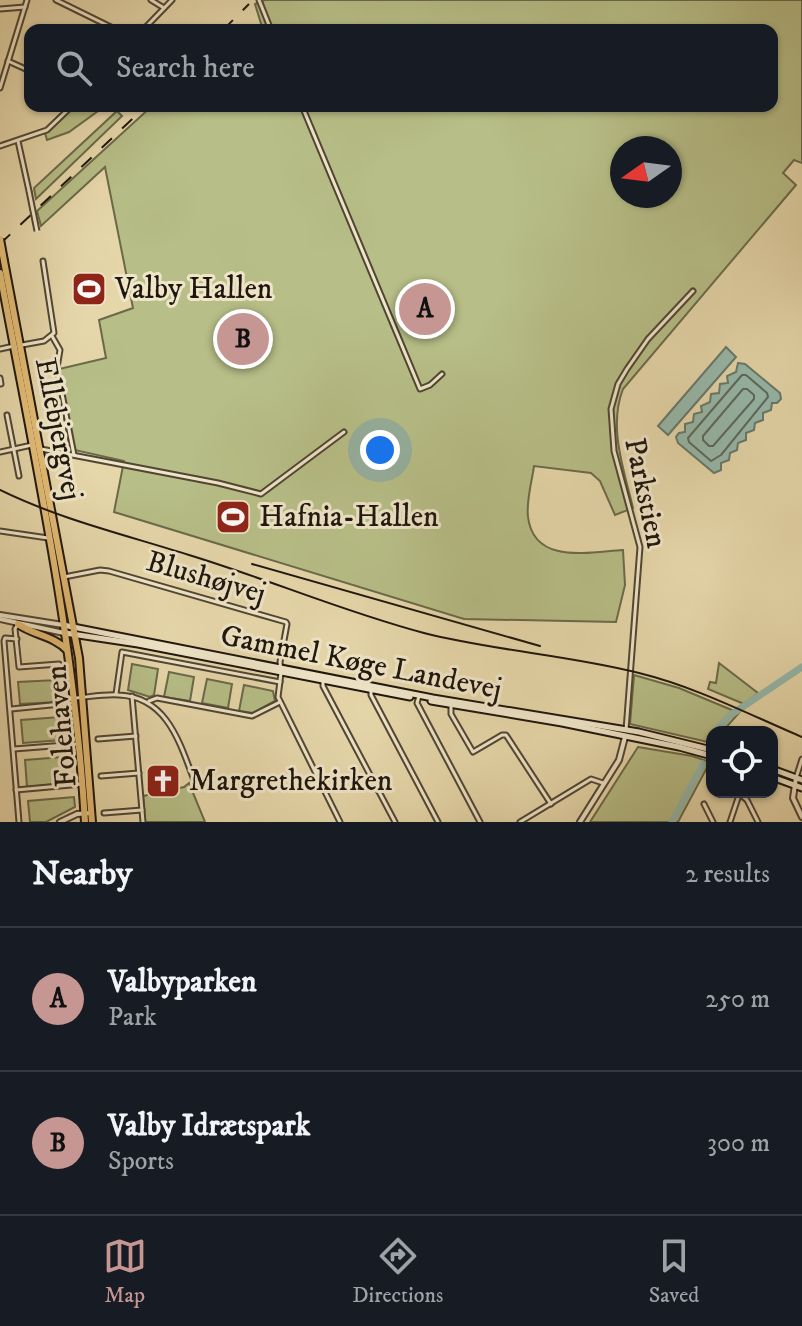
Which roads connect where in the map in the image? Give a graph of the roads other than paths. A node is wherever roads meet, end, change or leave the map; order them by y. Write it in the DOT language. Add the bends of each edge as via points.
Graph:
graph roads {
  1 [pos="27,0"];
  2 [pos="56,0"];
  3 [pos="151,0"];
  4 [pos="172,0"];
  5 [pos="259,0"];
  6 [pos="25,7"];
  7 [pos="164,8"];
  8 [pos="0,9"];
  9 [pos="105,24"];
  10 [pos="149,24"];
  11 [pos="269,24"];
  12 [pos="8,61"];
  13 [pos="24,68"];
  14 [pos="0,88"];
  15 [pos="66,112"];
  16 [pos="305,112"];
  17 [pos="18,141"];
  18 [pos="0,146"];
  19 [pos="37,231"];
  20 [pos="0,239"];
  21 [pos="43,261"];
  22 [pos="0,273"];
  23 [pos="693,291"];
  24 [pos="52,336"];
  25 [pos="17,346"];
  26 [pos="0,349"];
  27 [pos="442,374"];
  28 [pos="0,378"];
  29 [pos="1,384"];
  30 [pos="7,415"];
  31 [pos="344,432"];
  32 [pos="37,447"];
  33 [pos="14,449"];
  34 [pos="0,452"];
  35 [pos="74,455"];
  36 [pos="19,476"];
  37 [pos="0,531"];
  38 [pos="51,539"];
  39 [pos="64,577"];
  40 [pos="0,617"];
  41 [pos="18,624"];
  42 [pos="69,630"];
  43 [pos="17,639"];
  44 [pos="68,651"];
  45 [pos="71,669"];
  46 [pos="281,670"];
  47 [pos="323,680"];
  48 [pos="280,682"];
  49 [pos="372,689"];
  50 [pos="116,694"];
  51 [pos="132,696"];
  52 [pos="418,697"];
  53 [pos="77,700"];
  54 [pos="148,702"];
  55 [pos="280,702"];
  56 [pos="451,704"];
  57 [pos="9,709"];
  58 [pos="625,733"];
  59 [pos="136,736"];
  60 [pos="98,739"];
  61 [pos="78,744"];
  62 [pos="13,749"];
  63 [pos="706,751"];
  64 [pos="802,759"];
  65 [pos="778,771"];
  66 [pos="139,773"];
  67 [pos="101,776"];
  68 [pos="778,779"];
  69 [pos="799,779"];
  70 [pos="82,784"];
  71 [pos="604,784"];
  72 [pos="794,786"];
  73 [pos="197,788"];
  74 [pos="802,788"];
  75 [pos="16,790"];
  76 [pos="738,798"];
  77 [pos="745,798"];
  78 [pos="551,804"];
  79 [pos="704,804"];
  80 [pos="142,810"];
  81 [pos="88,813"];
  82 [pos="104,813"];
  83 [pos="802,817"];
  84 [pos="528,820"];
  85 [pos="19,822"];
  86 [pos="60,822"];
  87 [pos="85,822"];
  88 [pos="92,822"];
  89 [pos="143,822"];
  90 [pos="340,822"];
  91 [pos="395,822"];
  92 [pos="438,822"];
  93 [pos="480,822"];
  94 [pos="520,822"];
  95 [pos="580,822"];
  96 [pos="713,822"];
  97 [pos="730,822"];
  98 [pos="758,822"];
  1 -- 6 [label="street"];
  2 -- 9 [label="street"];
  3 -- 7 [label="street"];
  4 -- 7 [label="street"];
  5 -- 11 [label="street"];
  6 -- 8 [label="street"];
  6 -- 12 [label="street"];
  7 -- 10 [label="street"];
  12 -- 13 [label="street"];
  12 -- 14 [label="street"];
  15 -- 17 [label="street" via="47,130"];
  16 -- 27 [label="street" via="420,389"];
  17 -- 18 [label="street"];
  17 -- 19 [label="street, bridge"];
  20 -- 25 [label="main road, Ellebjergvej, bridge"];
  21 -- 24 [label="street" via="55,325"];
  22 -- 25 [label="main road, Ellebjergvej"];
  23 -- 58 [label="street, Parkstien" via="627,369 611,409 614,451 640,547"];
  24 -- 25 [label="street"];
  24 -- 35 [label="street" via="60,350 57,368"];
  25 -- 26 [label="street"];
  25 -- 32 [label="main road, Ellebjergvej"];
  28 -- 29 [label="street"];
  30 -- 33 [label="street"];
  31 -- 35 [label="street" via="261,494"];
  32 -- 33 [label="street"];
  32 -- 35 [label="street"];
  32 -- 38 [label="main road, Ellebjergvej"];
  32 -- 39 [label="main road, Ellebjergvej"];
  33 -- 34 [label="street"];
  33 -- 36 [label="street"];
  37 -- 38 [label="street"];
  38 -- 42 [label="main road, Ellebjergvej"];
  39 -- 42 [label="main road, Ellebjergvej"];
  39 -- 46 [label="street, Blushøjvej" via="109,571 286,622"];
  40 -- 41 [label="street, Gammel Køge Landevej"];
  40 -- 42 [label="street, Gammel Køge Landevej"];
  41 -- 42 [label="street, Gammel Køge Landevej"];
  41 -- 43 [label="street, Folehaven"];
  41 -- 44 [label="main road"];
  42 -- 44 [label="main road, Folehaven"];
  42 -- 46 [label="main road, Gammel Køge Landevej"];
  42 -- 53 [label="main road, Folehaven" via="80,681"];
  43 -- 45 [label="street, Folehaven" via="19,667 59,664"];
  43 -- 57 [label="street" via="4,641"];
  44 -- 45 [label="main road, Folehaven"];
  45 -- 53 [label="main road, Folehaven"];
  46 -- 47 [label="main road, Gammel Køge Landevej"];
  46 -- 48 [label="street"];
  47 -- 49 [label="main road, Gammel Køge Landevej"];
  47 -- 91 [label="street"];
  48 -- 50 [label="street, Gammel Køge Landevej" via="122,652"];
  48 -- 55 [label="street"];
  49 -- 52 [label="main road, Gammel Køge Landevej"];
  49 -- 92 [label="street"];
  50 -- 51 [label="street"];
  50 -- 53 [label="street"];
  51 -- 54 [label="street"];
  51 -- 59 [label="street"];
  52 -- 56 [label="main road, Gammel Køge Landevej"];
  52 -- 58 [label="main road, Gammel Køge Landevej"];
  52 -- 93 [label="street"];
  53 -- 57 [label="street, Folehaven"];
  53 -- 61 [label="main road, Folehaven"];
  53 -- 81 [label="main road, Folehaven"];
  54 -- 55 [label="street" via="157,698 252,716"];
  54 -- 73 [label="street" via="172,728"];
  55 -- 90 [label="street"];
  56 -- 58 [label="main road, Gammel Køge Landevej"];
  56 -- 78 [label="street" via="451,714 473,752 506,735"];
  57 -- 62 [label="street"];
  58 -- 63 [label="main road, Gammel Køge Landevej"];
  58 -- 71 [label="street" via="619,760"];
  59 -- 60 [label="street, Folehaven"];
  59 -- 66 [label="street"];
  61 -- 62 [label="street, Folehaven"];
  61 -- 70 [label="main road, Folehaven"];
  62 -- 75 [label="street"];
  64 -- 69 [label="street"];
  65 -- 69 [label="main road"];
  66 -- 67 [label="street, Folehaven"];
  66 -- 80 [label="street"];
  68 -- 72 [label="main road"];
  69 -- 72 [label="street"];
  70 -- 75 [label="street, Folehaven"];
  70 -- 81 [label="main road, Folehaven"];
  71 -- 78 [label="street" via="591,779"];
  71 -- 95 [label="street"];
  72 -- 74 [label="main road"];
  72 -- 83 [label="street"];
  75 -- 85 [label="street"];
  76 -- 97 [label="street"];
  77 -- 98 [label="street"];
  78 -- 84 [label="street"];
  79 -- 96 [label="street"];
  80 -- 82 [label="street, Folehaven"];
  80 -- 89 [label="street"];
  81 -- 86 [label="street"];
  81 -- 87 [label="main road, Folehaven"];
  81 -- 88 [label="main road, Folehaven"];
  84 -- 94 [label="street"];
}
